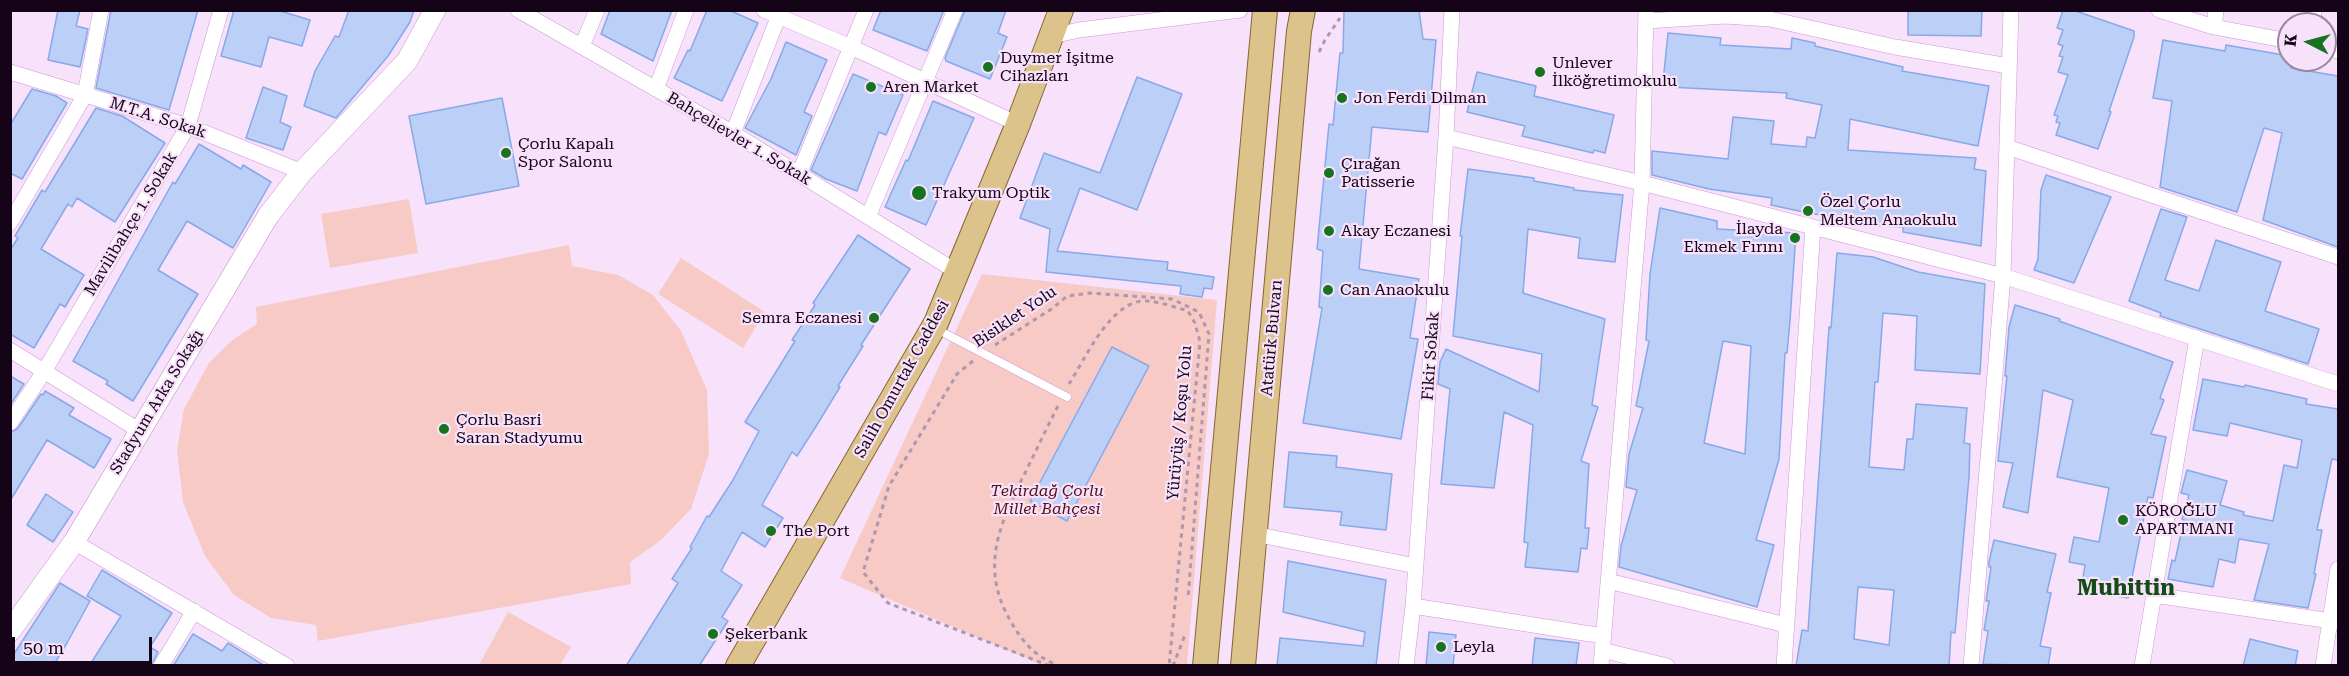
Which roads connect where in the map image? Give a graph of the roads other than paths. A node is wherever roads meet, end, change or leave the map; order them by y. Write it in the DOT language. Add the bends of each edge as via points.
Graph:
graph roads {
  1 [pos="101,10"];
  2 [pos="220,10"];
  3 [pos="435,10"];
  4 [pos="518,10"];
  5 [pos="597,10"];
  6 [pos="686,10"];
  7 [pos="866,10"];
  8 [pos="955,10"];
  9 [pos="1061,10"];
  10 [pos="1240,10"];
  11 [pos="1265,10"];
  12 [pos="1303,10"];
  13 [pos="1452,10"];
  14 [pos="2011,10"];
  15 [pos="2159,10"];
  16 [pos="2216,10"];
  17 [pos="774,12"];
  18 [pos="1646,16"];
  19 [pos="2214,27"];
  20 [pos="1052,36"];
  21 [pos="2277,39"];
  22 [pos="582,46"];
  23 [pos="851,47"];
  24 [pos="2009,66"];
  25 [pos="10,72"];
  26 [pos="925,81"];
  27 [pos="656,89"];
  28 [pos="85,95"];
  29 [pos="1018,124"];
  30 [pos="188,126"];
  31 [pos="732,133"];
  32 [pos="1446,137"];
  33 [pos="2007,147"];
  34 [pos="302,172"];
  35 [pos="799,174"];
  36 [pos="1642,183"];
  37 [pos="868,217"];
  38 [pos="10,223"];
  39 [pos="1813,227"];
  40 [pos="2338,257"];
  41 [pos="957,272"];
  42 [pos="2003,276"];
  43 [pos="946,334"];
  44 [pos="2197,338"];
  45 [pos="10,350"];
  46 [pos="45,370"];
  47 [pos="2338,384"];
  48 [pos="1065,395"];
  49 [pos="10,423"];
  50 [pos="140,432"];
  51 [pos="1254,534"];
  52 [pos="74,542"];
  53 [pos="1416,566"];
  54 [pos="2338,569"];
  55 [pos="1608,581"];
  56 [pos="2154,595"];
  57 [pos="1413,606"];
  58 [pos="194,611"];
  59 [pos="2334,622"];
  60 [pos="1786,625"];
  61 [pos="10,631"];
  62 [pos="1602,651"];
  63 [pos="160,666"];
  64 [pos="287,666"];
  65 [pos="738,666"];
  66 [pos="1205,666"];
  67 [pos="1243,666"];
  68 [pos="1406,666"];
  69 [pos="1667,666"];
  70 [pos="1784,666"];
  71 [pos="1971,666"];
  72 [pos="2142,666"];
  73 [pos="2323,666"];
  1 -- 28 [label="street"];
  2 -- 30 [label="street, Mavilibahçe 1. Sokak"];
  3 -- 34 [label="main road, Stadyum Arka Sokağı" via="407,61"];
  4 -- 22 [label="street, Bahçelievler 1. Sokak"];
  5 -- 22 [label="street"];
  6 -- 27 [label="street"];
  7 -- 23 [label="street"];
  8 -- 26 [label="street"];
  9 -- 20 [label="main road, Salih Omurtak Caddesi"];
  10 -- 20 [label="street"];
  11 -- 66 [label="main road"];
  12 -- 51 [label="main road, Atatürk Bulvarı"];
  13 -- 32 [label="street, Fikir Sokak"];
  14 -- 24 [label="street"];
  15 -- 19 [label="street"];
  16 -- 19 [label="street"];
  17 -- 23 [label="street"];
  17 -- 31 [label="street"];
  18 -- 24 [label="street" via="1770,20"];
  18 -- 36 [label="street"];
  19 -- 21 [label="street"];
  20 -- 29 [label="main road, Salih Omurtak Caddesi"];
  22 -- 27 [label="street, Bahçelievler 1. Sokak"];
  23 -- 26 [label="street"];
  23 -- 35 [label="street"];
  24 -- 33 [label="street"];
  25 -- 28 [label="street, M.T.A. Sokak"];
  26 -- 29 [label="street"];
  26 -- 37 [label="street"];
  27 -- 31 [label="street, Bahçelievler 1. Sokak"];
  28 -- 30 [label="street, M.T.A. Sokak"];
  28 -- 38 [label="street"];
  29 -- 41 [label="main road, Salih Omurtak Caddesi"];
  30 -- 34 [label="street, M.T.A. Sokak"];
  30 -- 46 [label="street, Mavilibahçe 1. Sokak"];
  31 -- 35 [label="street, Bahçelievler 1. Sokak"];
  32 -- 36 [label="street"];
  32 -- 53 [label="street, Fikir Sokak"];
  33 -- 40 [label="street"];
  33 -- 42 [label="street"];
  34 -- 50 [label="main road, Stadyum Arka Sokağı" via="268,216"];
  35 -- 37 [label="street, Bahçelievler 1. Sokak"];
  36 -- 39 [label="street"];
  36 -- 55 [label="street"];
  37 -- 41 [label="street, Bahçelievler 1. Sokak"];
  39 -- 42 [label="street"];
  39 -- 60 [label="street"];
  41 -- 65 [label="main road, Salih Omurtak Caddesi" via="932,330"];
  42 -- 44 [label="street"];
  42 -- 71 [label="street"];
  43 -- 48 [label="lane"];
  44 -- 47 [label="street"];
  44 -- 56 [label="street"];
  45 -- 46 [label="street"];
  46 -- 49 [label="street, Mavilibahçe 1. Sokak"];
  46 -- 50 [label="street"];
  50 -- 52 [label="main road, Stadyum Arka Sokağı"];
  51 -- 53 [label="street"];
  51 -- 67 [label="main road, Atatürk Bulvarı"];
  52 -- 58 [label="street"];
  52 -- 61 [label="main road, Stadyum Arka Sokağı"];
  53 -- 57 [label="street, Fikir Sokak"];
  54 -- 59 [label="street"];
  55 -- 60 [label="street"];
  55 -- 62 [label="street"];
  56 -- 59 [label="street"];
  56 -- 72 [label="street"];
  57 -- 62 [label="street"];
  57 -- 68 [label="street, Fikir Sokak"];
  58 -- 63 [label="street"];
  58 -- 64 [label="street"];
  59 -- 73 [label="street"];
  60 -- 70 [label="street"];
  62 -- 69 [label="street"];
}
